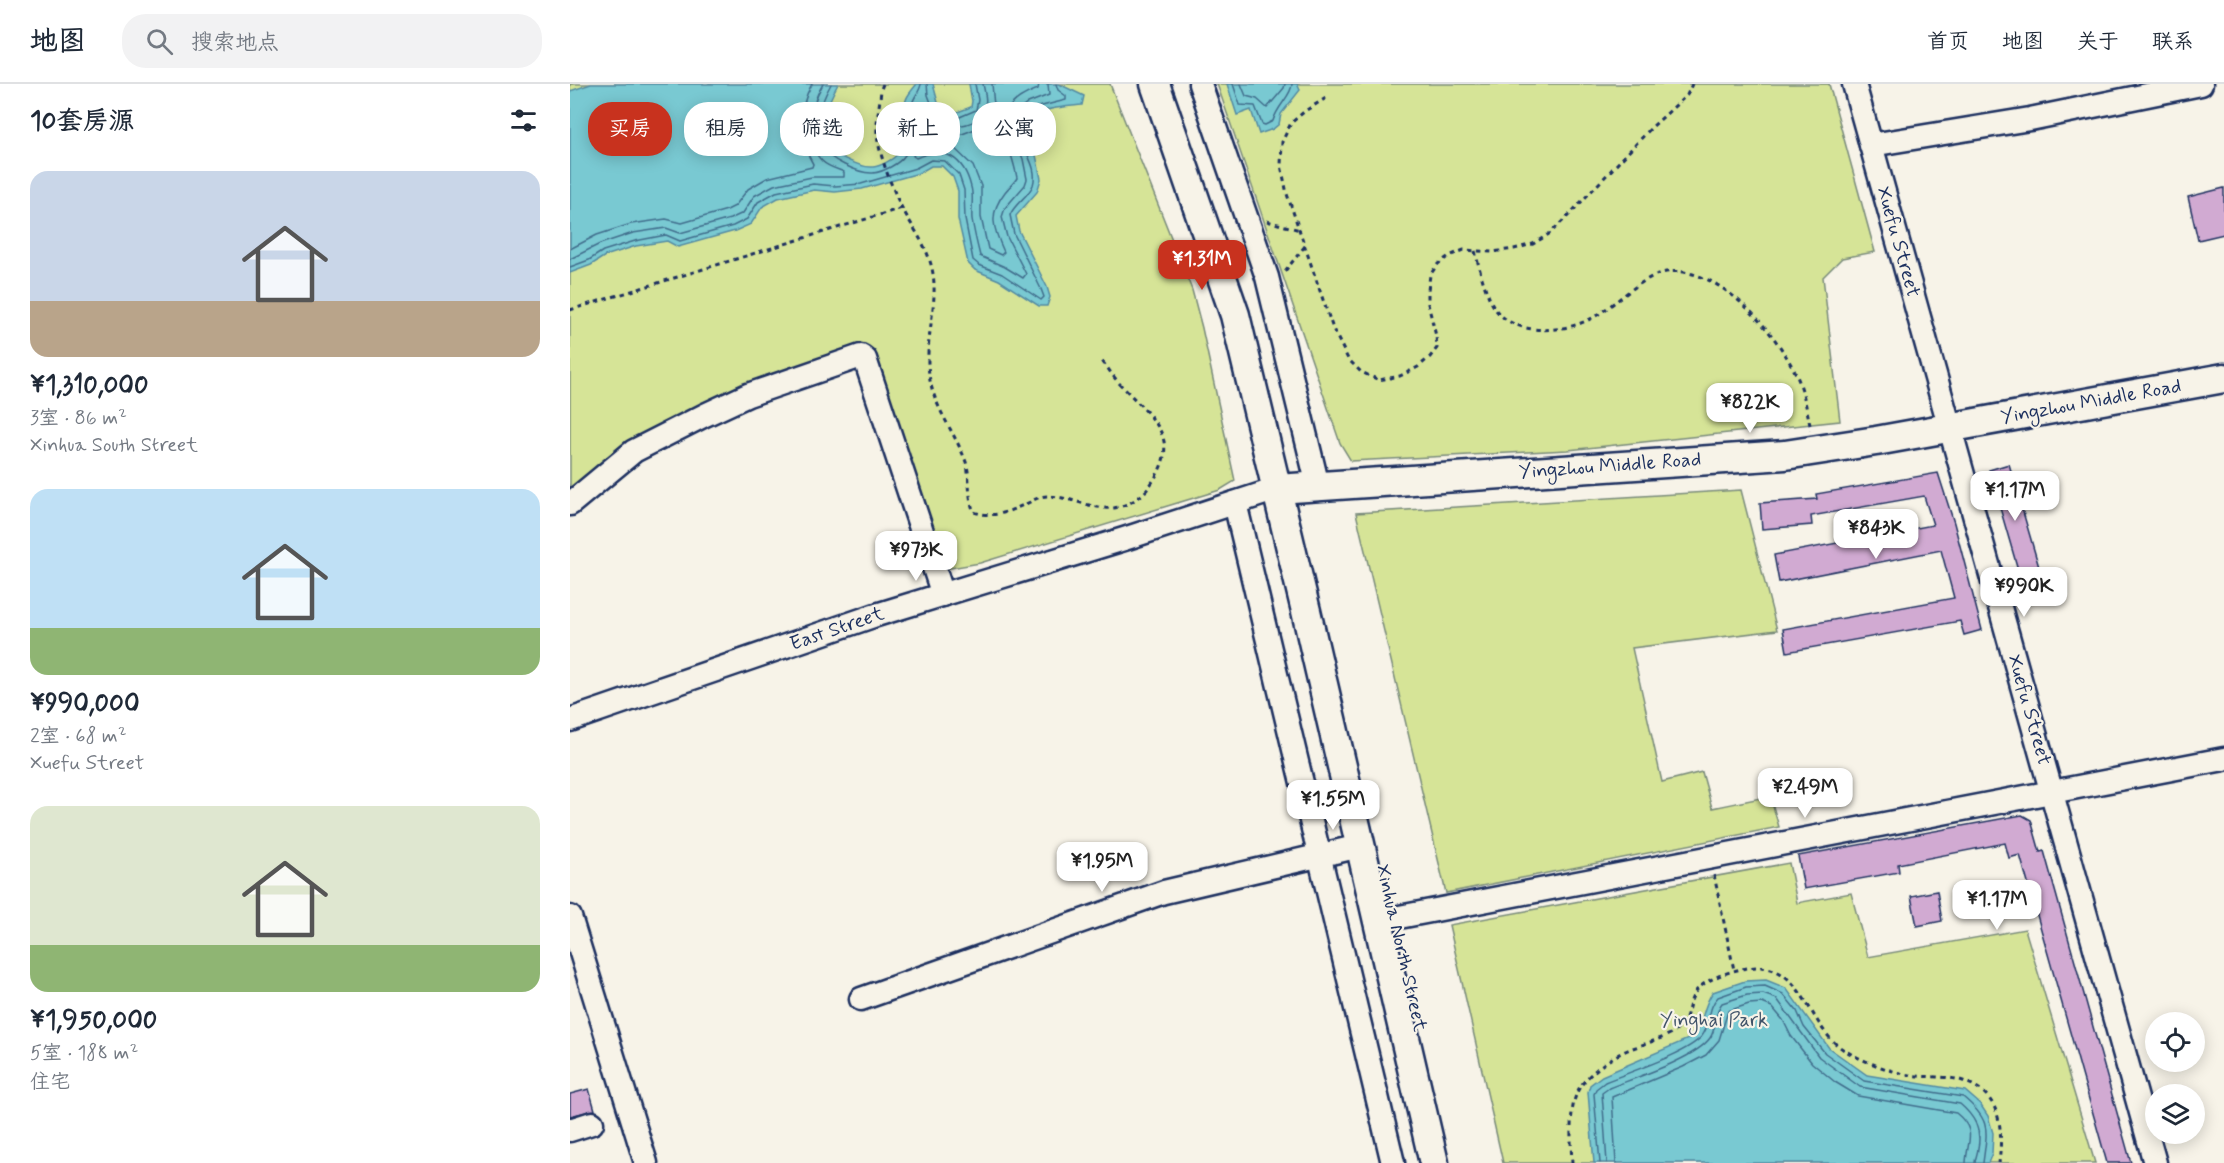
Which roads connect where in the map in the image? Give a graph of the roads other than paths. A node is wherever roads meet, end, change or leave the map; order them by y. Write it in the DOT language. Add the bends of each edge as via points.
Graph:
graph roads {
  1 [pos="1155,84"];
  2 [pos="1172,84"];
  3 [pos="1200,84"];
  4 [pos="1854,84"];
  5 [pos="2201,84"];
  6 [pos="1871,145"];
  7 [pos="2224,378"];
  8 [pos="1950,427"];
  9 [pos="1296,488"];
  10 [pos="1234,503"];
  11 [pos="570,504"];
  12 [pos="942,595"];
  13 [pos="570,720"];
  14 [pos="2224,759"];
  15 [pos="2052,792"];
  16 [pos="1360,846"];
  17 [pos="1319,856"];
  18 [pos="570,917"];
  19 [pos="1394,918"];
  20 [pos="861,999"];
  21 [pos="592,1124"];
  22 [pos="570,1130"];
  23 [pos="646,1163"];
  24 [pos="1393,1163"];
  25 [pos="1434,1163"];
  26 [pos="1450,1163"];
  27 [pos="2155,1163"];
  1 -- 9 [label="main road"];
  2 -- 9 [label="main road" via="1250,310"];
  3 -- 9 [label="street" via="1270,288"];
  4 -- 6 [label="street, Xuefu Street"];
  5 -- 6 [label="street" via="2030,119"];
  6 -- 8 [label="street, Xuefu Street"];
  7 -- 8 [label="main road, Yingzhou Middle Road"];
  8 -- 9 [label="main road, Yingzhou Middle Road" via="1785,455"];
  8 -- 15 [label="street, Xuefu Street"];
  9 -- 10 [label="street, East Street"];
  9 -- 16 [label="main road, Xinhua North Street"];
  9 -- 19 [label="main road, Xinhua North Street"];
  10 -- 12 [label="street, East Street"];
  10 -- 17 [label="street"];
  11 -- 12 [label="street" via="634,451 705,414 748,394 861,356"];
  12 -- 13 [label="street, East Street"];
  14 -- 15 [label="street"];
  15 -- 19 [label="street"];
  15 -- 27 [label="street, Xuefu Street"];
  16 -- 17 [label="street"];
  16 -- 25 [label="main road, Xinhua North Street"];
  17 -- 20 [label="street" via="1164,892"];
  17 -- 24 [label="street"];
  18 -- 23 [label="street"];
  19 -- 26 [label="main road, Xinhua North Street"];
  21 -- 22 [label="street"];
}
